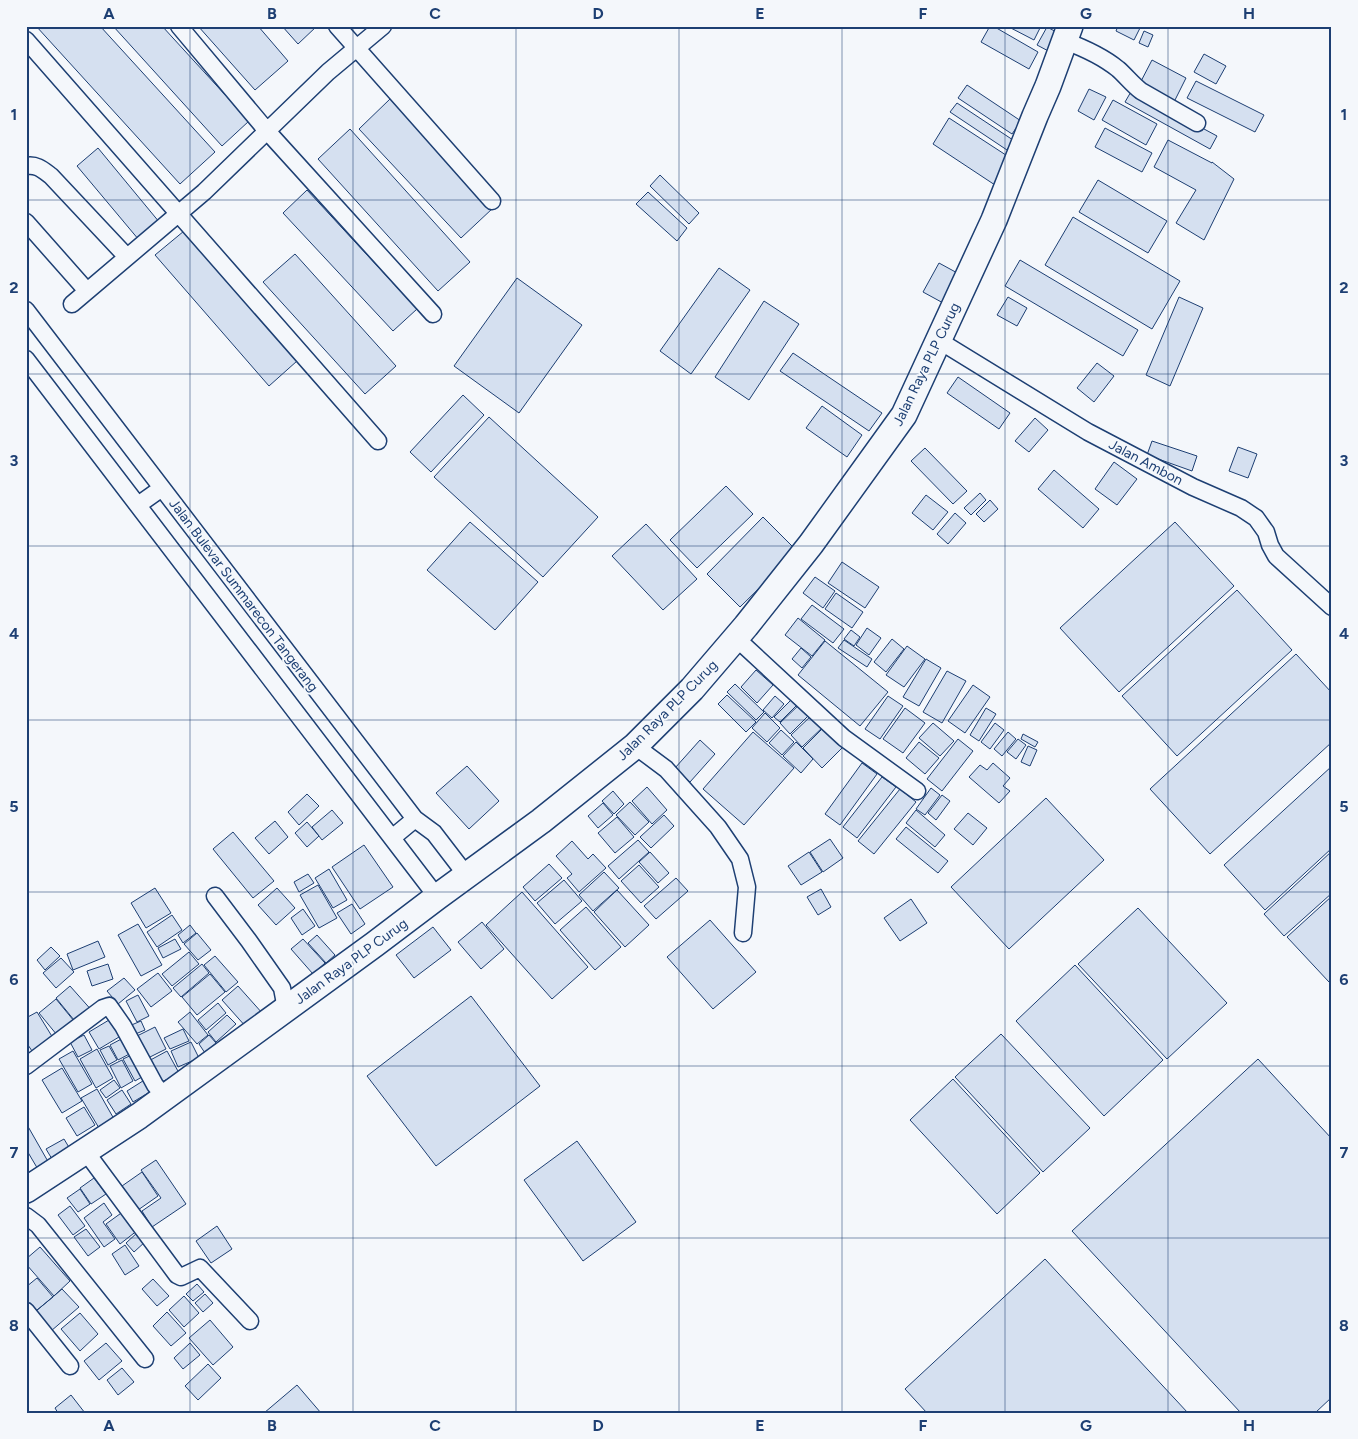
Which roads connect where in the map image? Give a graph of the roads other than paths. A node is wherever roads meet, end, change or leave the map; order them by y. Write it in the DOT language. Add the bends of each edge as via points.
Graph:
graph roads {
  1 [pos="179,26"];
  2 [pos="337,26"];
  3 [pos="383,26"];
  4 [pos="1067,34"];
  5 [pos="26,40"];
  6 [pos="356,49"];
  7 [pos="1197,123"];
  8 [pos="267,131"];
  9 [pos="26,166"];
  10 [pos="492,201"];
  11 [pos="179,213"];
  12 [pos="26,222"];
  13 [pos="126,257"];
  14 [pos="86,291"];
  15 [pos="72,304"];
  16 [pos="26,310"];
  17 [pos="433,314"];
  18 [pos="938,340"];
  19 [pos="26,359"];
  20 [pos="378,442"];
  21 [pos="162,488"];
  22 [pos="138,505"];
  23 [pos="1332,607"];
  24 [pos="736,638"];
  25 [pos="635,746"];
  26 [pos="917,792"];
  27 [pos="415,819"];
  28 [pos="392,838"];
  29 [pos="467,876"];
  30 [pos="215,896"];
  31 [pos="437,897"];
  32 [pos="743,933"];
  33 [pos="286,1008"];
  34 [pos="26,1066"];
  35 [pos="164,1096"];
  36 [pos="86,1152"];
  37 [pos="26,1190"];
  38 [pos="26,1216"];
  39 [pos="26,1312"];
  40 [pos="250,1321"];
  41 [pos="145,1359"];
  42 [pos="70,1366"];
  1 -- 8 [label="street"];
  2 -- 6 [label="street"];
  3 -- 6 [label="street"];
  4 -- 7 [label="street" via="1117,68 1141,91"];
  4 -- 18 [label="main road, Jalan Raya PLP Curug" via="994,220"];
  5 -- 11 [label="street"];
  6 -- 8 [label="street"];
  6 -- 10 [label="street"];
  8 -- 11 [label="street"];
  8 -- 17 [label="street"];
  9 -- 13 [label="street" via="40,168 51,176"];
  11 -- 13 [label="street"];
  11 -- 20 [label="street"];
  12 -- 14 [label="street"];
  13 -- 14 [label="street"];
  14 -- 15 [label="street"];
  16 -- 21 [label="street, Jalan Bulevar Summarecon Tangerang"];
  18 -- 23 [label="street, Jalan Ambon" via="1088,432 1256,518 1276,556"];
  18 -- 24 [label="main road, Jalan Raya PLP Curug" via="904,415 826,524"];
  19 -- 22 [label="street"];
  21 -- 22 [label="street"];
  21 -- 27 [label="street, Jalan Bulevar Summarecon Tangerang"];
  22 -- 28 [label="street"];
  24 -- 25 [label="main road, Jalan Raya PLP Curug" via="692,689"];
  24 -- 26 [label="street" via="844,738"];
  25 -- 29 [label="main road, Jalan Raya PLP Curug"];
  25 -- 32 [label="street" via="666,769 718,826 740,859 748,887"];
  27 -- 28 [label="street"];
  27 -- 29 [label="street, Jalan Bulevar Summarecon Tangerang" via="434,833"];
  28 -- 31 [label="street"];
  29 -- 31 [label="main road, Jalan Raya PLP Curug"];
  30 -- 33 [label="street" via="282,988"];
  31 -- 33 [label="main road, Jalan Raya PLP Curug"];
  33 -- 35 [label="main road, Jalan Raya PLP Curug"];
  34 -- 35 [label="street" via="110,1006"];
  35 -- 36 [label="main road, Jalan Raya PLP Curug"];
  36 -- 37 [label="main road, Jalan Raya PLP Curug"];
  36 -- 40 [label="street" via="177,1275 185,1276 200,1268"];
  38 -- 41 [label="street" via="38,1225"];
  39 -- 42 [label="street"];
}
